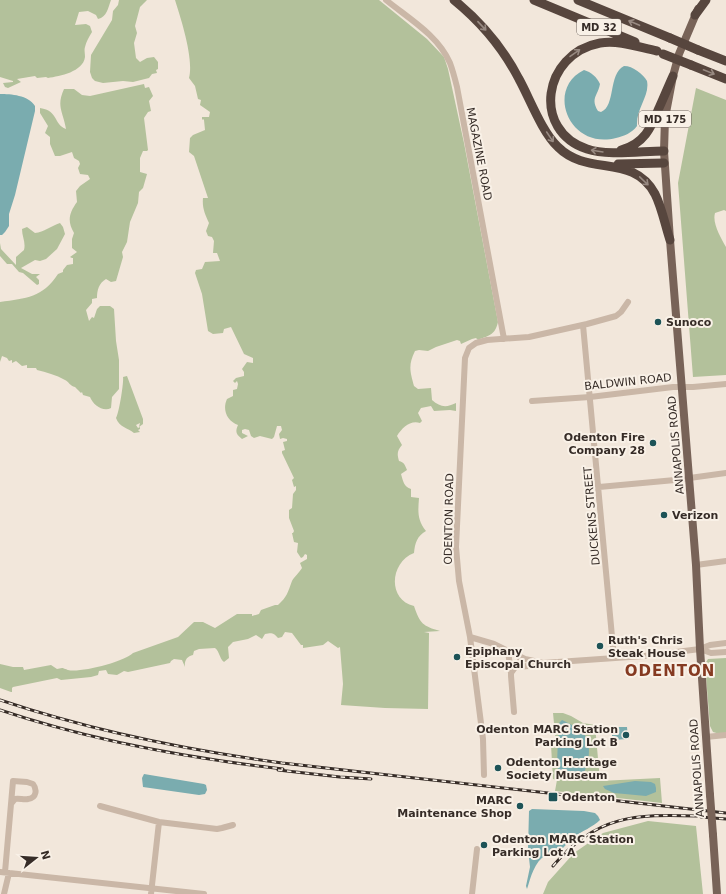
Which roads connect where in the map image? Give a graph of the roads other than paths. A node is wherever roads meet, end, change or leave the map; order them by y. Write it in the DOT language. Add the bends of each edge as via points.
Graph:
graph roads {
  1 [pos="386,0"];
  2 [pos="454,0"];
  3 [pos="534,0"];
  4 [pos="578,0"];
  5 [pos="702,0"];
  6 [pos="706,0"];
  7 [pos="695,15"];
  8 [pos="700,51"];
  9 [pos="660,52"];
  10 [pos="726,58"];
  11 [pos="726,61"];
  12 [pos="673,76"];
  13 [pos="726,79"];
  14 [pos="664,151"];
  15 [pos="611,152"];
  16 [pos="664,163"];
  17 [pos="594,165"];
  18 [pos="670,240"];
  19 [pos="628,302"];
  20 [pos="583,325"];
  21 [pos="504,339"];
  22 [pos="726,384"];
  23 [pos="682,387"];
  24 [pos="590,397"];
  25 [pos="532,401"];
  26 [pos="726,473"];
  27 [pos="690,477"];
  28 [pos="599,487"];
  29 [pos="726,561"];
  30 [pos="696,565"];
  31 [pos="470,637"];
  32 [pos="726,643"];
  33 [pos="700,649"];
  34 [pos="508,651"];
  35 [pos="726,652"];
  36 [pos="522,658"];
  37 [pos="614,658"];
  38 [pos="537,662"];
  39 [pos="516,667"];
  40 [pos="511,673"];
  41 [pos="514,712"];
  42 [pos="726,735"];
  43 [pos="706,737"];
  44 [pos="484,775"];
  45 [pos="11,804"];
  46 [pos="100,806"];
  47 [pos="158,822"];
  48 [pos="233,824"];
  49 [pos="477,849"];
  50 [pos="5,872"];
  51 [pos="151,891"];
  52 [pos="4,894"];
  53 [pos="204,894"];
  54 [pos="472,894"];
  55 [pos="717,894"];
  1 -- 21 [label="street, MAGAZINE ROAD" via="440,45 450,63 457,87"];
  2 -- 17 [label="highway, one-way" via="484,27 500,48 558,148 575,160"];
  3 -- 9 [label="highway, MD 32"];
  8 -- 4 [label="highway, MD 32, one-way, bridge"];
  5 -- 7 [label="main road, ANNAPOLIS ROAD / MD 175"];
  6 -- 7 [label="highway"];
  7 -- 12 [label="main road, ANNAPOLIS ROAD / MD 175"];
  8 -- 10 [label="highway"];
  8 -- 11 [label="highway, MD 32"];
  9 -- 13 [label="highway, MD 32, one-way, bridge"];
  15 -- 9 [label="highway, one-way" via="587,149 573,142 562,131 552,108 551,92 555,78 568,59 592,45 609,42"];
  12 -- 14 [label="main road, ANNAPOLIS ROAD / MD 175" via="665,118"];
  12 -- 15 [label="highway" via="654,122 647,132 634,144"];
  14 -- 15 [label="highway"];
  14 -- 16 [label="main road, ANNAPOLIS ROAD / MD 175"];
  16 -- 17 [label="highway"];
  16 -- 18 [label="main road, ANNAPOLIS ROAD / MD 175"];
  17 -- 18 [label="highway, one-way" via="624,169 645,180 655,195"];
  18 -- 23 [label="main road, ANNAPOLIS ROAD / MD 175"];
  19 -- 20 [label="street, ODENTON ROAD" via="616,316"];
  20 -- 21 [label="street, ODENTON ROAD" via="529,337"];
  20 -- 24 [label="street, DUCKENS STREET"];
  21 -- 31 [label="street, ODENTON ROAD" via="476,342 469,348 465,358 456,546 459,581"];
  22 -- 23 [label="street, BALDWIN ROAD"];
  23 -- 24 [label="street, BALDWIN ROAD"];
  23 -- 27 [label="main road, ANNAPOLIS ROAD / MD 175"];
  24 -- 25 [label="street, BALDWIN ROAD"];
  24 -- 28 [label="street, DUCKENS STREET"];
  26 -- 27 [label="street"];
  27 -- 28 [label="street"];
  27 -- 30 [label="main road, ANNAPOLIS ROAD / MD 175"];
  28 -- 37 [label="street, DUCKENS STREET"];
  29 -- 30 [label="street"];
  30 -- 33 [label="main road, ANNAPOLIS ROAD / MD 175"];
  31 -- 34 [label="street"];
  31 -- 44 [label="street, ODENTON ROAD" via="483,739"];
  32 -- 33 [label="street" via="710,644"];
  33 -- 35 [label="street" via="711,653"];
  33 -- 37 [label="street"];
  33 -- 43 [label="main road, ANNAPOLIS ROAD / MD 175"];
  34 -- 36 [label="street"];
  34 -- 40 [label="street"];
  36 -- 38 [label="street"];
  36 -- 39 [label="street"];
  37 -- 38 [label="street"];
  38 -- 39 [label="street"];
  39 -- 40 [label="street"];
  40 -- 41 [label="street"];
  42 -- 43 [label="street"];
  43 -- 55 [label="main road, ANNAPOLIS ROAD / MD 175, bridge"];
  45 -- 45 [label="street" via="15,799 32,798 36,792 33,784 13,781"];
  45 -- 50 [label="street"];
  46 -- 47 [label="street"];
  47 -- 48 [label="street" via="217,828"];
  47 -- 51 [label="street"];
  49 -- 54 [label="street"];
  50 -- 51 [label="street"];
  50 -- 52 [label="street"];
  51 -- 53 [label="street"];
}
